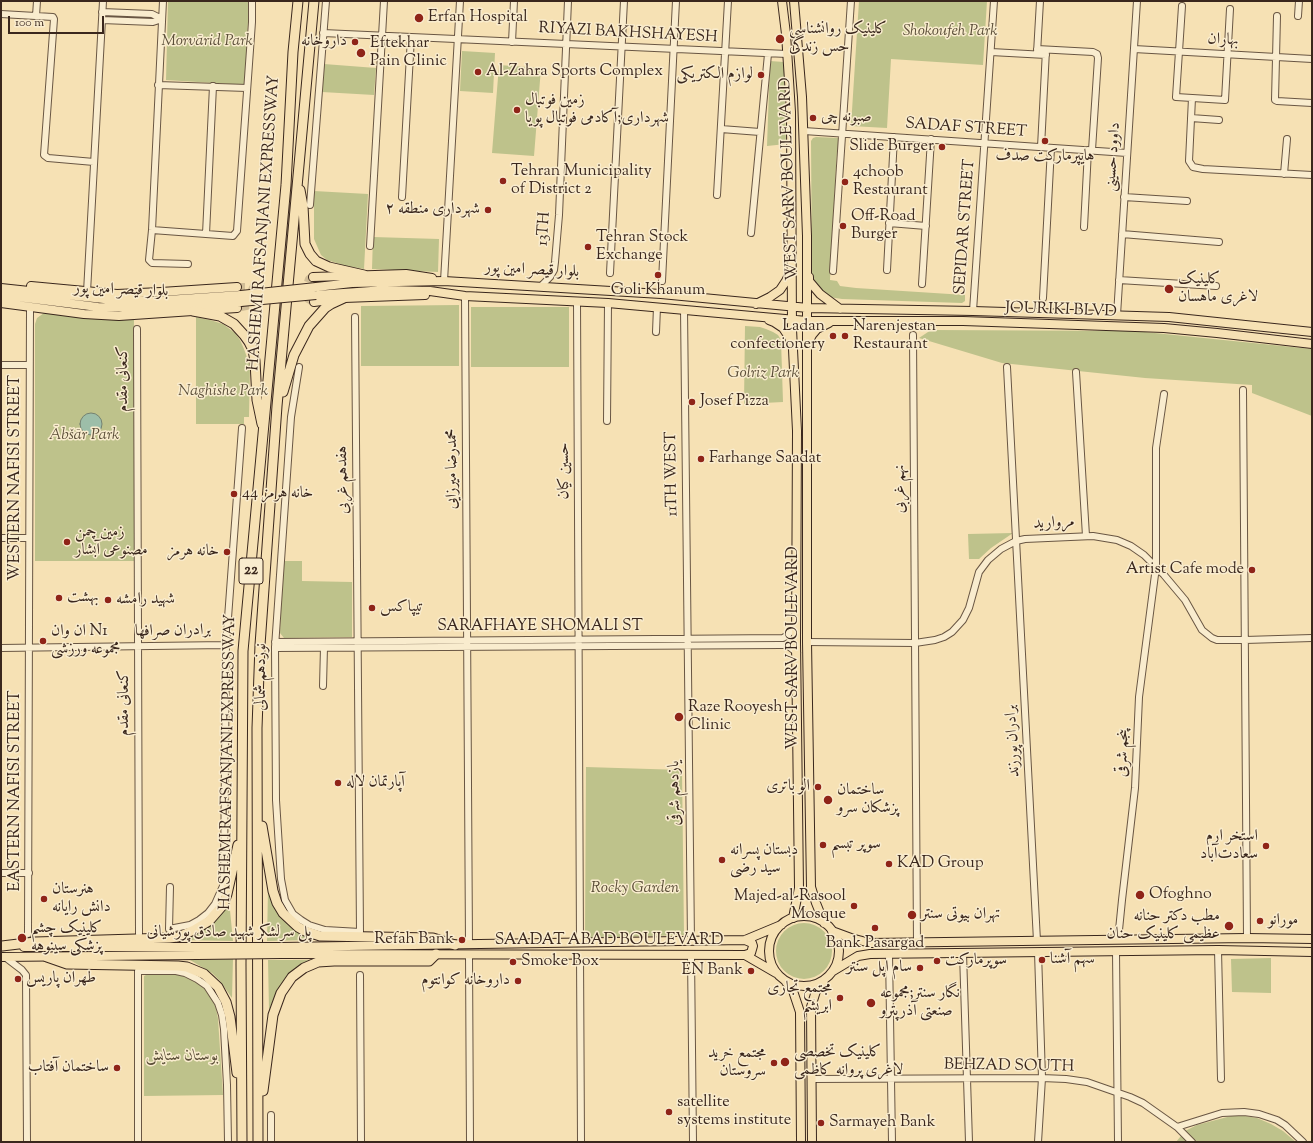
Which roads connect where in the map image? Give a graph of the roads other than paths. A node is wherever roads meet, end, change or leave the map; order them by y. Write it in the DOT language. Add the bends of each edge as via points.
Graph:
graph roads {
  1 [pos="37,1"];
  2 [pos="103,1"];
  3 [pos="163,1"];
  4 [pos="252,1"];
  5 [pos="298,1"];
  6 [pos="314,1"];
  7 [pos="326,1"];
  8 [pos="384,1"];
  9 [pos="460,1"];
  10 [pos="514,1"];
  11 [pos="568,1"];
  12 [pos="624,1"];
  13 [pos="676,1"];
  14 [pos="728,1"];
  15 [pos="782,1"];
  16 [pos="794,1"];
  17 [pos="851,1"];
  18 [pos="994,1"];
  19 [pos="1040,1"];
  20 [pos="1137,1"];
  21 [pos="1299,1"];
  22 [pos="1182,6"];
  23 [pos="1230,9"];
  24 [pos="102,12"];
  25 [pos="1,14"];
  26 [pos="36,16"];
  27 [pos="1277,16"];
  28 [pos="1298,16"];
  29 [pos="162,19"];
  30 [pos="102,20"];
  31 [pos="323,33"];
  32 [pos="381,36"];
  33 [pos="411,37"];
  34 [pos="458,39"];
  35 [pos="512,42"];
  36 [pos="566,44"];
  37 [pos="622,47"];
  38 [pos="674,49"];
  39 [pos="1134,49"];
  40 [pos="726,52"];
  41 [pos="991,52"];
  42 [pos="1037,52"];
  43 [pos="1179,52"];
  44 [pos="1046,53"];
  45 [pos="768,54"];
  46 [pos="787,54"];
  47 [pos="1228,54"];
  48 [pos="1276,57"];
  49 [pos="1312,59"];
  50 [pos="158,85"];
  51 [pos="213,86"];
  52 [pos="247,88"];
  53 [pos="1192,98"];
  54 [pos="1312,103"];
  55 [pos="1191,118"];
  56 [pos="1219,120"];
  57 [pos="721,130"];
  58 [pos="804,131"];
  59 [pos="760,132"];
  60 [pos="842,133"];
  61 [pos="894,137"];
  62 [pos="1287,139"];
  63 [pos="931,140"];
  64 [pos="985,143"];
  65 [pos="1041,147"];
  66 [pos="1051,148"];
  67 [pos="1090,150"];
  68 [pos="1127,153"];
  69 [pos="94,162"];
  70 [pos="1284,174"];
  71 [pos="1312,175"];
  72 [pos="298,180"];
  73 [pos="717,194"];
  74 [pos="402,197"];
  75 [pos="1124,197"];
  76 [pos="1187,201"];
  77 [pos="310,205"];
  78 [pos="890,223"];
  79 [pos="926,226"];
  80 [pos="1084,227"];
  81 [pos="152,230"];
  82 [pos="751,232"];
  83 [pos="206,234"];
  84 [pos="1122,234"];
  85 [pos="792,236"];
  86 [pos="807,236"];
  87 [pos="1219,242"];
  88 [pos="370,246"];
  89 [pos="188,264"];
  90 [pos="792,266"];
  91 [pos="807,268"];
  92 [pos="833,270"];
  93 [pos="887,270"];
  94 [pos="610,273"];
  95 [pos="364,275"];
  96 [pos="313,277"];
  97 [pos="1119,280"];
  98 [pos="444,281"];
  99 [pos="662,281"];
  100 [pos="1,283"];
  101 [pos="922,284"];
  102 [pos="540,286"];
  103 [pos="1216,286"];
  104 [pos="237,287"];
  105 [pos="1,288"];
  106 [pos="87,292"];
  107 [pos="447,294"];
  108 [pos="1,295"];
  109 [pos="316,295"];
  110 [pos="465,296"];
  111 [pos="344,298"];
  112 [pos="1043,298"];
  113 [pos="720,299"];
  114 [pos="577,301"];
  115 [pos="240,302"];
  116 [pos="1,303"];
  117 [pos="608,304"];
  118 [pos="756,304"];
  119 [pos="657,307"];
  120 [pos="793,307"];
  121 [pos="30,308"];
  122 [pos="808,308"];
  123 [pos="684,309"];
  124 [pos="840,309"];
  125 [pos="193,311"];
  126 [pos="973,311"];
  127 [pos="718,312"];
  128 [pos="1117,315"];
  129 [pos="759,316"];
  130 [pos="355,317"];
  131 [pos="1169,317"];
  132 [pos="792,320"];
  133 [pos="808,321"];
  134 [pos="838,322"];
  135 [pos="1164,328"];
  136 [pos="137,329"];
  137 [pos="656,332"];
  138 [pos="1312,332"];
  139 [pos="913,335"];
  140 [pos="1312,344"];
  141 [pos="806,351"];
  142 [pos="793,353"];
  143 [pos="1,365"];
  144 [pos="29,366"];
  145 [pos="299,367"];
  146 [pos="1007,367"];
  147 [pos="1076,372"];
  148 [pos="795,387"];
  149 [pos="806,387"];
  150 [pos="1243,390"];
  151 [pos="1164,394"];
  152 [pos="277,406"];
  153 [pos="607,421"];
  154 [pos="242,428"];
  155 [pos="264,435"];
  156 [pos="1086,536"];
  157 [pos="1,538"];
  158 [pos="29,538"];
  159 [pos="1016,541"];
  160 [pos="1156,567"];
  161 [pos="796,622"];
  162 [pos="1312,638"];
  163 [pos="1245,640"];
  164 [pos="688,642"];
  165 [pos="807,642"];
  166 [pos="579,643"];
  167 [pos="915,643"];
  168 [pos="358,644"];
  169 [pos="467,644"];
  170 [pos="226,645"];
  171 [pos="275,645"];
  172 [pos="138,646"];
  173 [pos="1,648"];
  174 [pos="29,648"];
  175 [pos="324,648"];
  176 [pos="797,653"];
  177 [pos="323,686"];
  178 [pos="258,803"];
  179 [pos="242,820"];
  180 [pos="1,873"];
  181 [pos="28,873"];
  182 [pos="170,887"];
  183 [pos="793,918"];
  184 [pos="824,923"];
  185 [pos="782,925"];
  186 [pos="832,930"];
  187 [pos="360,932"];
  188 [pos="28,934"];
  189 [pos="139,934"];
  190 [pos="1248,938"];
  191 [pos="1312,939"];
  192 [pos="745,940"];
  193 [pos="1118,940"];
  194 [pos="691,941"];
  195 [pos="1018,941"];
  196 [pos="1037,941"];
  197 [pos="916,942"];
  198 [pos="580,943"];
  199 [pos="469,944"];
  200 [pos="455,945"];
  201 [pos="2,946"];
  202 [pos="1218,950"];
  203 [pos="197,951"];
  204 [pos="281,951"];
  205 [pos="1038,952"];
  206 [pos="1116,952"];
  207 [pos="1312,952"];
  208 [pos="963,953"];
  209 [pos="1016,953"];
  210 [pos="436,954"];
  211 [pos="889,954"];
  212 [pos="469,955"];
  213 [pos="580,955"];
  214 [pos="691,955"];
  215 [pos="745,955"];
  216 [pos="3,957"];
  217 [pos="47,957"];
  218 [pos="833,971"];
  219 [pos="776,973"];
  220 [pos="360,975"];
  221 [pos="825,979"];
  222 [pos="784,980"];
  223 [pos="1042,1078"];
  224 [pos="812,1079"];
  225 [pos="891,1079"];
  226 [pos="967,1079"];
  227 [pos="1221,1079"];
  228 [pos="1118,1092"];
  229 [pos="241,1102"];
  230 [pos="271,1115"];
  231 [pos="258,1122"];
  232 [pos="1177,1127"];
  233 [pos="27,1142"];
  234 [pos="138,1142"];
  235 [pos="228,1142"];
  236 [pos="242,1142"];
  237 [pos="258,1142"];
  238 [pos="271,1142"];
  239 [pos="361,1142"];
  240 [pos="470,1142"];
  241 [pos="581,1142"];
  242 [pos="693,1142"];
  243 [pos="801,1142"];
  244 [pos="812,1142"];
  245 [pos="892,1142"];
  246 [pos="969,1142"];
  247 [pos="1038,1142"];
  248 [pos="1118,1142"];
  249 [pos="1192,1142"];
  250 [pos="1303,1142"];
  1 -- 26 [label="street"];
  2 -- 24 [label="street"];
  3 -- 29 [label="street"];
  4 -- 52 [label="street"];
  5 -- 155 [label="highway, HASHEMI RAFSANJANI EXPRESSWAY / 22" via="286,185"];
  6 -- 72 [label="highway, HASHEMI RAFSANJANI EXPRESSWAY / 22"];
  7 -- 31 [label="street"];
  8 -- 32 [label="street"];
  9 -- 34 [label="street"];
  10 -- 35 [label="street"];
  11 -- 36 [label="street, 13TH"];
  12 -- 37 [label="street"];
  13 -- 38 [label="street"];
  14 -- 40 [label="street"];
  15 -- 46 [label="main road, WEST SARV BOULEVARD"];
  16 -- 58 [label="main road, WEST SARV BOULEVARD"];
  17 -- 60 [label="street"];
  18 -- 41 [label="street, SEPIDAR STREET"];
  19 -- 42 [label="street"];
  20 -- 39 [label="street, داوود حسینی"];
  21 -- 28 [label="street"];
  22 -- 43 [label="street"];
  23 -- 47 [label="street"];
  24 -- 29 [label="street" via="152,14"];
  24 -- 30 [label="street"];
  25 -- 26 [label="street"];
  26 -- 69 [label="street" via="51,16 54,19 44,155 48,158"];
  27 -- 48 [label="street"];
  29 -- 30 [label="street" via="153,22"];
  29 -- 50 [label="street"];
  30 -- 69 [label="street"];
  31 -- 32 [label="street, RIYAZI BAKHSHAYESH"];
  31 -- 77 [label="street"];
  32 -- 33 [label="street, RIYAZI BAKHSHAYESH"];
  32 -- 88 [label="street"];
  33 -- 34 [label="street, RIYAZI BAKHSHAYESH"];
  33 -- 74 [label="street"];
  34 -- 35 [label="street, RIYAZI BAKHSHAYESH"];
  34 -- 98 [label="street"];
  35 -- 36 [label="street, RIYAZI BAKHSHAYESH"];
  36 -- 37 [label="street, RIYAZI BAKHSHAYESH"];
  36 -- 102 [label="street, 13TH" via="555,262 550,277"];
  37 -- 38 [label="street, RIYAZI BAKHSHAYESH"];
  37 -- 94 [label="street"];
  38 -- 40 [label="street, RIYAZI BAKHSHAYESH"];
  38 -- 99 [label="street"];
  39 -- 43 [label="street, بهاران"];
  39 -- 68 [label="street, داوود حسینی"];
  40 -- 45 [label="street, RIYAZI BAKHSHAYESH"];
  40 -- 57 [label="street"];
  41 -- 42 [label="street"];
  41 -- 64 [label="street, SEPIDAR STREET"];
  42 -- 44 [label="street"];
  43 -- 47 [label="street, بهاران"];
  43 -- 53 [label="street" via="1176,97"];
  44 -- 65 [label="street"];
  44 -- 67 [label="street" via="1097,54"];
  45 -- 46 [label="street, RIYAZI BAKHSHAYESH"];
  45 -- 59 [label="street"];
  46 -- 85 [label="main road, WEST SARV BOULEVARD" via="792,133"];
  47 -- 48 [label="street, بهاران"];
  47 -- 53 [label="street" via="1225,100"];
  48 -- 49 [label="street, بهاران"];
  48 -- 54 [label="street" via="1275,100"];
  50 -- 51 [label="street"];
  50 -- 81 [label="street"];
  51 -- 52 [label="street"];
  51 -- 83 [label="street"];
  52 -- 83 [label="street" via="238,231 233,236"];
  53 -- 55 [label="street"];
  55 -- 56 [label="street"];
  55 -- 70 [label="street" via="1189,161 1193,167"];
  57 -- 59 [label="street"];
  57 -- 73 [label="street"];
  58 -- 60 [label="street, SADAF STREET"];
  58 -- 86 [label="main road, WEST SARV BOULEVARD"];
  59 -- 82 [label="street"];
  60 -- 61 [label="street, SADAF STREET"];
  60 -- 92 [label="street"];
  61 -- 63 [label="street, SADAF STREET"];
  61 -- 78 [label="street"];
  62 -- 70 [label="street"];
  63 -- 64 [label="street, SADAF STREET"];
  63 -- 79 [label="street"];
  64 -- 65 [label="street, SADAF STREET"];
  64 -- 126 [label="street, SEPIDAR STREET"];
  65 -- 66 [label="street, SADAF STREET"];
  66 -- 67 [label="street, SADAF STREET"];
  66 -- 112 [label="street"];
  67 -- 68 [label="street, SADAF STREET"];
  67 -- 80 [label="street"];
  68 -- 75 [label="street, داوود حسینی"];
  69 -- 106 [label="street"];
  70 -- 71 [label="street"];
  72 -- 95 [label="highway" via="303,206 305,244 310,254 316,261 329,267"];
  72 -- 152 [label="highway, HASHEMI RAFSANJANI EXPRESSWAY / 22"];
  75 -- 76 [label="street"];
  75 -- 84 [label="street, داوود حسینی"];
  78 -- 79 [label="street"];
  78 -- 93 [label="street"];
  79 -- 101 [label="street"];
  81 -- 83 [label="street"];
  81 -- 89 [label="street" via="150,262"];
  84 -- 87 [label="street"];
  84 -- 97 [label="street, داوود حسینی"];
  85 -- 86 [label="main road" via="796,247 804,244"];
  85 -- 90 [label="main road, WEST SARV BOULEVARD"];
  86 -- 91 [label="main road, WEST SARV BOULEVARD"];
  90 -- 118 [label="main road" via="780,290"];
  90 -- 120 [label="main road, WEST SARV BOULEVARD"];
  91 -- 122 [label="main road, WEST SARV BOULEVARD"];
  91 -- 124 [label="main road" via="809,281 814,288"];
  95 -- 96 [label="main road"];
  95 -- 98 [label="main road" via="406,274"];
  97 -- 103 [label="street"];
  97 -- 128 [label="street, داوود حسینی"];
  98 -- 102 [label="main road, بلوار قیصر امین پور"];
  98 -- 109 [label="main road, بلوار قیصر امین پور" via="352,283"];
  100 -- 106 [label="main road"];
  102 -- 113 [label="main road, بلوار قیصر امین پور"];
  104 -- 106 [label="main road" via="117,294"];
  105 -- 115 [label="main road, بلوار قیصر امین پور" via="112,300"];
  107 -- 109 [label="main road, بلوار قیصر امین پور" via="386,290"];
  107 -- 110 [label="main road, بلوار قیصر امین پور"];
  107 -- 111 [label="main road"];
  108 -- 115 [label="main road, بلوار قیصر امین پور" via="111,308"];
  109 -- 111 [label="main road"];
  109 -- 115 [label="main road, bridge"];
  110 -- 114 [label="main road, بلوار قیصر امین پور"];
  110 -- 169 [label="street, محمدرضا میرزایی"];
  111 -- 152 [label="highway" via="325,308 309,326 294,355"];
  113 -- 118 [label="main road, بلوار قیصر امین پور"];
  113 -- 127 [label="main road" via="729,303 730,308"];
  114 -- 117 [label="main road, بلوار قیصر امین پور"];
  114 -- 166 [label="street, حسین کیان"];
  115 -- 125 [label="main road"];
  116 -- 121 [label="main road"];
  117 -- 119 [label="main road, بلوار قیصر امین پور"];
  117 -- 153 [label="street"];
  118 -- 120 [label="main road, بلوار قیصر امین پور"];
  119 -- 123 [label="main road, بلوار قیصر امین پور"];
  119 -- 137 [label="street"];
  120 -- 122 [label="main road, بلوار قیصر امین پور"];
  120 -- 132 [label="main road, WEST SARV BOULEVARD"];
  121 -- 125 [label="main road" via="119,316"];
  121 -- 144 [label="street, WESTERN NAFISI STREET"];
  122 -- 124 [label="main road, JOURIKI BLVD"];
  122 -- 133 [label="main road, WEST SARV BOULEVARD"];
  123 -- 127 [label="main road, بلوار قیصر امین پور"];
  123 -- 164 [label="street, 11TH WEST"];
  124 -- 126 [label="main road, JOURIKI BLVD"];
  125 -- 155 [label="highway" via="220,316 234,324 249,342 255,361 257,400"];
  126 -- 128 [label="main road, JOURIKI BLVD"];
  127 -- 129 [label="main road, بلوار قیصر امین پور"];
  128 -- 131 [label="main road, JOURIKI BLVD"];
  129 -- 132 [label="main road, بلوار قیصر امین پور"];
  129 -- 142 [label="main road" via="783,328 789,337"];
  130 -- 168 [label="street, هفدهم غربی"];
  131 -- 135 [label="main road"];
  131 -- 138 [label="main road, JOURIKI BLVD"];
  132 -- 133 [label="main road, بلوار قیصر امین پور"];
  132 -- 142 [label="main road, WEST SARV BOULEVARD"];
  133 -- 134 [label="main road, JOURIKI BLVD"];
  133 -- 141 [label="main road, WEST SARV BOULEVARD"];
  134 -- 135 [label="main road, JOURIKI BLVD" via="964,321"];
  134 -- 141 [label="main road" via="817,329 809,340"];
  135 -- 140 [label="main road, JOURIKI BLVD"];
  136 -- 172 [label="street, کنعانی مقدم"];
  139 -- 167 [label="street, نهم غربی"];
  141 -- 149 [label="main road, WEST SARV BOULEVARD"];
  142 -- 148 [label="main road, WEST SARV BOULEVARD"];
  143 -- 144 [label="street"];
  144 -- 158 [label="street, WESTERN NAFISI STREET"];
  145 -- 171 [label="street, نوزدهم شمالی" via="292,417"];
  146 -- 159 [label="street, برادران پورزند"];
  147 -- 156 [label="street"];
  148 -- 149 [label="main road" via="799,397 804,396"];
  148 -- 161 [label="main road, WEST SARV BOULEVARD"];
  149 -- 165 [label="main road, WEST SARV BOULEVARD"];
  150 -- 163 [label="street"];
  151 -- 160 [label="street, پنجم شرقی" via="1156,448"];
  152 -- 178 [label="highway, HASHEMI RAFSANJANI EXPRESSWAY / 22" via="260,645"];
  154 -- 170 [label="street"];
  155 -- 179 [label="highway, HASHEMI RAFSANJANI EXPRESSWAY / 22" via="243,651"];
  156 -- 159 [label="street, مروارید"];
  156 -- 160 [label="street, مروارید" via="1101,536 1124,543 1144,554"];
  157 -- 158 [label="street"];
  158 -- 174 [label="street, WESTERN NAFISI STREET"];
  159 -- 167 [label="street, مروارید" via="1001,548 983,566 969,608 958,626 944,637"];
  159 -- 196 [label="street, برادران پورزند"];
  160 -- 163 [label="street, مروارید" via="1185,600 1206,634 1217,640"];
  160 -- 193 [label="street, پنجم شرقی" via="1139,697 1136,788"];
  161 -- 164 [label="street, SARAFHAYE SHOMALI ST" via="788,636 783,638"];
  161 -- 176 [label="main road, WEST SARV BOULEVARD"];
  162 -- 163 [label="street, مروارید"];
  163 -- 190 [label="street"];
  164 -- 166 [label="street, SARAFHAYE SHOMALI ST"];
  164 -- 176 [label="street, SARAFHAYE SHOMALI ST" via="787,645"];
  164 -- 194 [label="street, یازدهم شرقی"];
  165 -- 167 [label="street, مروارید"];
  165 -- 184 [label="main road, WEST SARV BOULEVARD" via="811,887"];
  166 -- 169 [label="street, SARAFHAYE SHOMALI ST"];
  166 -- 198 [label="street, حسین کیان"];
  167 -- 197 [label="street, نهم غربی"];
  168 -- 169 [label="street, SARAFHAYE SHOMALI ST"];
  168 -- 171 [label="street, SARAFHAYE SHOMALI ST"];
  168 -- 175 [label="street, SARAFHAYE SHOMALI ST"];
  168 -- 187 [label="street, هفدهم غربی"];
  169 -- 199 [label="street, محمدرضا میرزایی"];
  170 -- 172 [label="street, برادران صرافها"];
  170 -- 182 [label="street" via="223,886 208,913 190,925 169,929"];
  171 -- 175 [label="street, SARAFHAYE SHOMALI ST"];
  171 -- 187 [label="street, نوزدهم شمالی" via="276,800 284,900 293,914 318,929"];
  172 -- 174 [label="street, برادران صرافها"];
  172 -- 189 [label="street, کنعانی مقدم"];
  173 -- 174 [label="street, برادران صرافها"];
  174 -- 181 [label="street, EASTERN NAFISI STREET"];
  175 -- 177 [label="street"];
  176 -- 183 [label="main road, WEST SARV BOULEVARD" via="799,888"];
  178 -- 200 [label="highway" via="275,895 283,912 298,927 320,936 433,938"];
  178 -- 231 [label="highway, HASHEMI RAFSANJANI EXPRESSWAY / 22"];
  179 -- 201 [label="highway" via="223,905 209,921 194,930 169,938 35,942"];
  179 -- 229 [label="highway, HASHEMI RAFSANJANI EXPRESSWAY / 22"];
  180 -- 181 [label="street"];
  181 -- 188 [label="street, EASTERN NAFISI STREET"];
  183 -- 184 [label="main road" via="804,916"];
  183 -- 185 [label="main road"];
  184 -- 186 [label="main road"];
  185 -- 192 [label="main road, SAADAT ABAD BOULEVARD"];
  185 -- 219 [label="main road" via="771,941 769,952"];
  186 -- 197 [label="main road" via="870,943"];
  186 -- 218 [label="main road" via="839,951 838,962"];
  190 -- 191 [label="main road"];
  190 -- 193 [label="main road"];
  192 -- 194 [label="main road, SAADAT ABAD BOULEVARD"];
  192 -- 215 [label="main road" via="752,943 753,950 751,954"];
  193 -- 196 [label="main road"];
  194 -- 198 [label="main road, SAADAT ABAD BOULEVARD"];
  195 -- 196 [label="main road"];
  195 -- 197 [label="main road"];
  195 -- 209 [label="main road" via="1014,946"];
  198 -- 199 [label="main road, SAADAT ABAD BOULEVARD"];
  199 -- 200 [label="main road, SAADAT ABAD BOULEVARD"];
  200 -- 204 [label="main road, پل سرلشکر شهید صادق پورشیانی"];
  201 -- 203 [label="main road, پل سرلشکر شهید صادق پورشیانی"];
  202 -- 206 [label="main road"];
  202 -- 207 [label="main road"];
  202 -- 227 [label="street"];
  203 -- 204 [label="main road, پل سرلشکر شهید صادق پورشیانی, bridge"];
  203 -- 217 [label="main road, پل سرلشکر شهید صادق پورشیانی"];
  204 -- 210 [label="main road, پل سرلشکر شهید صادق پورشیانی"];
  205 -- 206 [label="main road"];
  205 -- 209 [label="main road"];
  205 -- 223 [label="street"];
  206 -- 228 [label="street"];
  208 -- 209 [label="main road"];
  208 -- 211 [label="main road"];
  208 -- 226 [label="street"];
  210 -- 212 [label="main road, SAADAT ABAD BOULEVARD"];
  210 -- 231 [label="highway" via="429,961 318,962 292,977 281,993 273,1015"];
  211 -- 218 [label="main road" via="858,956"];
  211 -- 225 [label="street"];
  212 -- 213 [label="main road, SAADAT ABAD BOULEVARD"];
  212 -- 240 [label="street"];
  213 -- 214 [label="main road, SAADAT ABAD BOULEVARD"];
  213 -- 241 [label="street"];
  214 -- 215 [label="main road, SAADAT ABAD BOULEVARD"];
  214 -- 242 [label="street"];
  215 -- 219 [label="main road, SAADAT ABAD BOULEVARD"];
  216 -- 217 [label="main road"];
  216 -- 233 [label="street" via="26,975"];
  217 -- 229 [label="highway" via="67,964 178,966 204,974 218,987 228,1008"];
  218 -- 221 [label="main road"];
  219 -- 222 [label="main road"];
  220 -- 239 [label="street"];
  221 -- 222 [label="main road" via="805,986 794,985"];
  221 -- 224 [label="main road" via="816,991 811,1007"];
  222 -- 243 [label="main road" via="793,991 800,1012"];
  223 -- 226 [label="street, BEHZAD SOUTH"];
  223 -- 228 [label="street, BEHZAD SOUTH" via="1087,1082"];
  223 -- 247 [label="street"];
  224 -- 225 [label="street, BEHZAD SOUTH"];
  224 -- 244 [label="main road"];
  225 -- 226 [label="street, BEHZAD SOUTH"];
  225 -- 245 [label="street"];
  226 -- 246 [label="street"];
  228 -- 232 [label="street, BEHZAD SOUTH" via="1143,1104"];
  228 -- 248 [label="street"];
  229 -- 236 [label="highway, HASHEMI RAFSANJANI EXPRESSWAY / 22"];
  230 -- 238 [label="street"];
  231 -- 237 [label="highway, HASHEMI RAFSANJANI EXPRESSWAY / 22"];
  232 -- 249 [label="street, BEHZAD SOUTH"];
  232 -- 250 [label="street" via="1222,1113 1244,1112 1277,1120"];
  234 -- 235 [label="street" via="138,971 185,973 207,986 218,1003 224,1029"];
}
